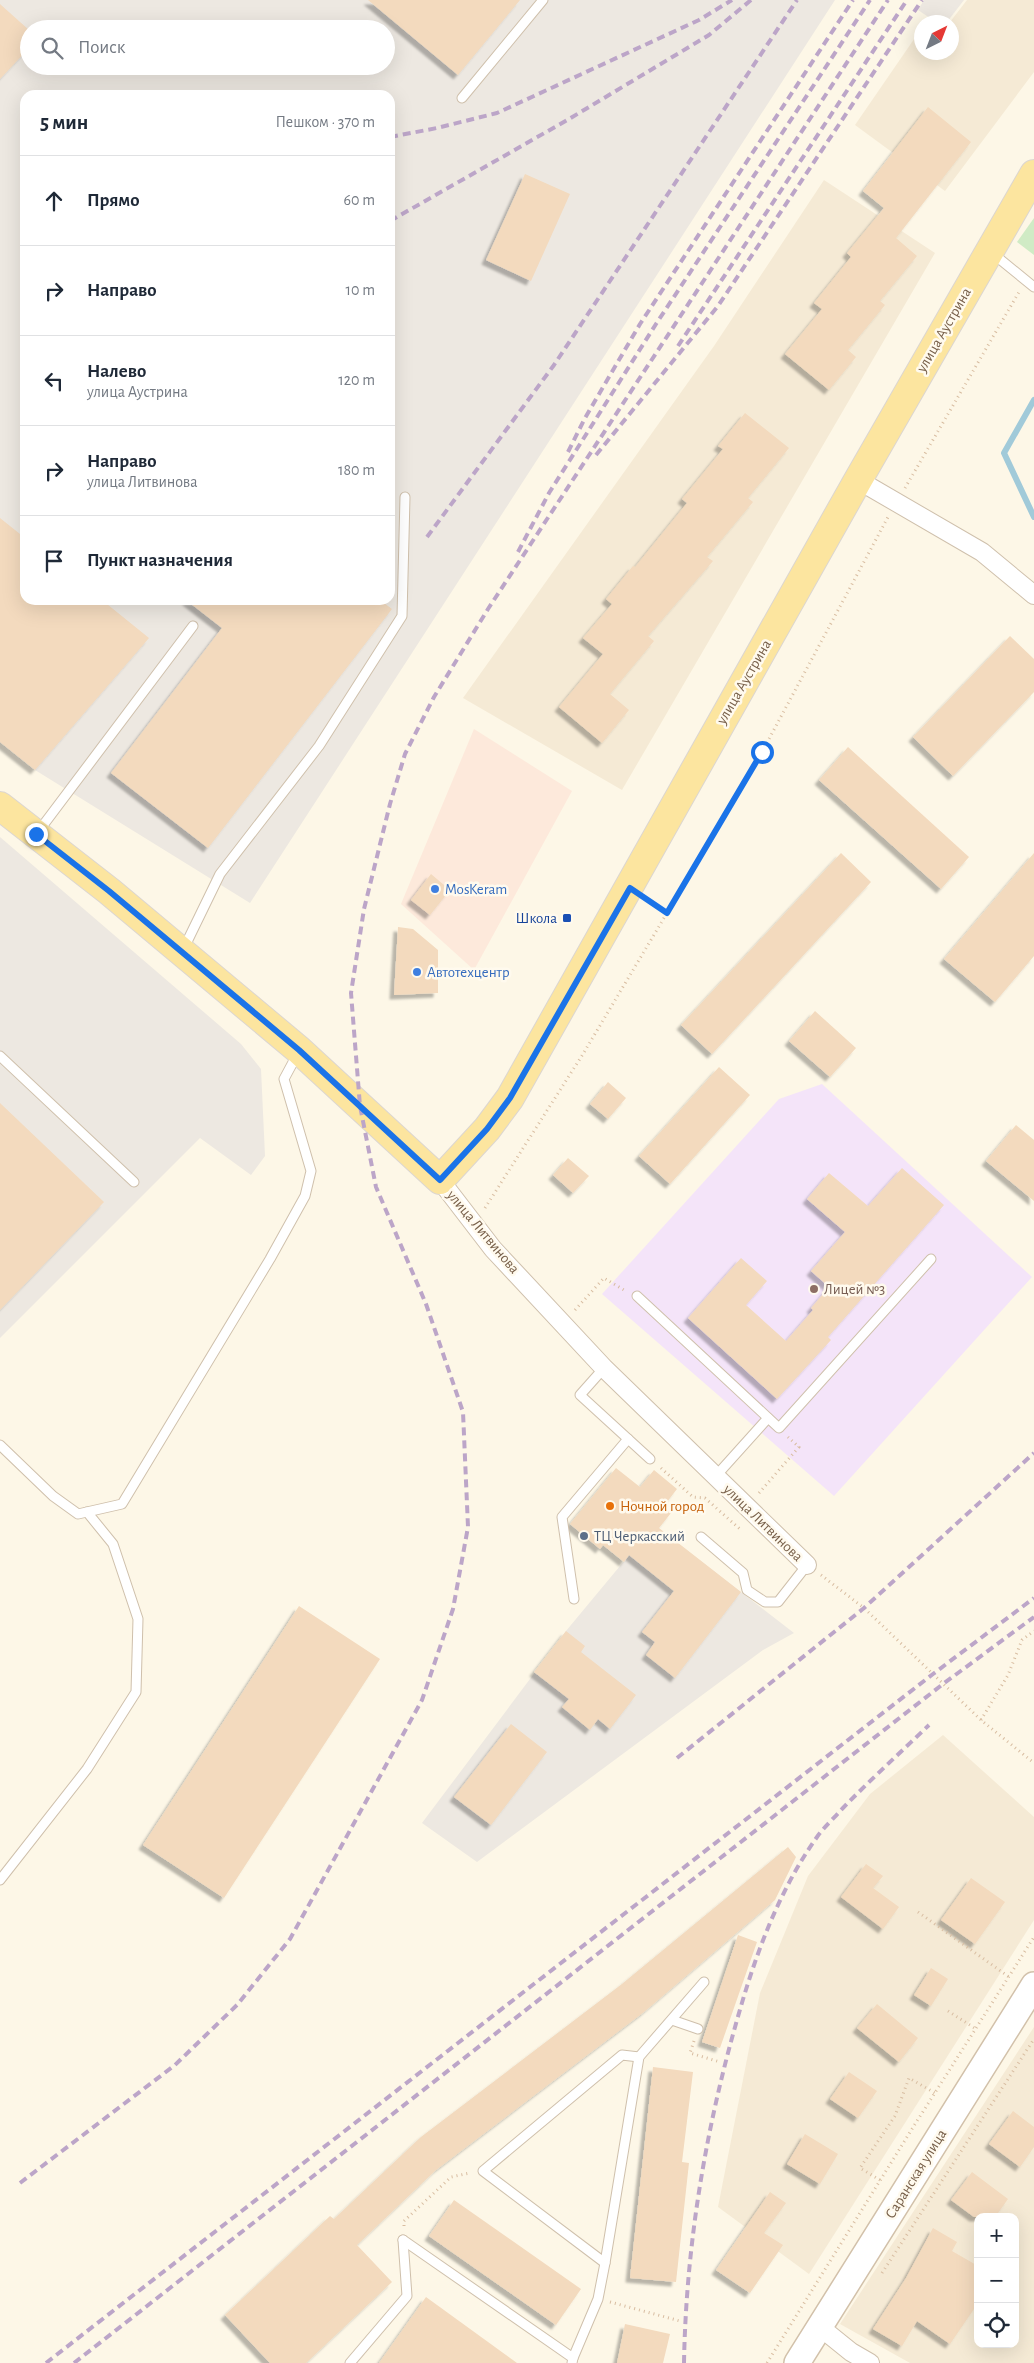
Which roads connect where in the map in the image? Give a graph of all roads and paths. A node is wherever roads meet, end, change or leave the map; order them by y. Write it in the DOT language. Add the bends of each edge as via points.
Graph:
graph roads {
  1 [pos="543,0"];
  2 [pos="462,98"];
  3 [pos="1034,174"];
  4 [pos="989,250"];
  5 [pos="1026,281"];
  6 [pos="1034,287"];
  7 [pos="858,480"];
  8 [pos="404,497"];
  9 [pos="896,502"];
  10 [pos="1034,595"];
  11 [pos="193,626"];
  12 [pos="0,806"];
  13 [pos="36,834"];
  14 [pos="630,888"];
  15 [pos="667,913"];
  16 [pos="182,952"];
  17 [pos="299,1050"];
  18 [pos="0,1056"];
  19 [pos="440,1180"];
  20 [pos="134,1182"];
  21 [pos="475,1224"];
  22 [pos="932,1259"];
  23 [pos="637,1296"];
  24 [pos="564,1324"];
  25 [pos="604,1368"];
  26 [pos="768,1418"];
  27 [pos="779,1428"];
  28 [pos="628,1439"];
  29 [pos="0,1445"];
  30 [pos="650,1459"];
  31 [pos="715,1477"];
  32 [pos="748,1506"];
  33 [pos="87,1512"];
  34 [pos="746,1534"];
  35 [pos="701,1537"];
  36 [pos="807,1565"];
  37 [pos="574,1599"];
  38 [pos="1034,1631"];
  39 [pos="981,1720"];
  40 [pos="1034,1763"];
  41 [pos="0,1880"];
  42 [pos="918,1912"];
  43 [pos="1034,1938"];
  44 [pos="1009,1977"];
  45 [pos="704,1982"];
  46 [pos="1034,1985"];
  47 [pos="948,2011"];
  48 [pos="672,2020"];
  49 [pos="698,2029"];
  50 [pos="976,2029"];
  51 [pos="1034,2039"];
  52 [pos="639,2057"];
  53 [pos="720,2062"];
  54 [pos="935,2093"];
  55 [pos="483,2171"];
  56 [pos="880,2180"];
  57 [pos="403,2240"];
  58 [pos="605,2263"];
  59 [pos="880,2277"];
  60 [pos="598,2298"];
  61 [pos="680,2321"];
  62 [pos="820,2327"];
  63 [pos="572,2360"];
  64 [pos="350,2363"];
  65 [pos="767,2363"];
  66 [pos="797,2363"];
  67 [pos="870,2363"];
  1 -- 2 [label="lane"];
  3 -- 4 [label="main road, улица Аустрина"];
  4 -- 5 [label="lane"];
  4 -- 7 [label="main road, улица Аустрина"];
  5 -- 6 [label="lane"];
  5 -- 9 [label="path"];
  7 -- 9 [label="street"];
  7 -- 14 [label="main road, улица Аустрина"];
  8 -- 16 [label="lane" via="402,616 319,746 220,874"];
  9 -- 10 [label="street" via="982,552"];
  9 -- 15 [label="path" via="762,752"];
  11 -- 13 [label="lane"];
  12 -- 13 [label="main road, улица Литвинова"];
  13 -- 16 [label="main road, улица Литвинова"];
  14 -- 15 [label="path"];
  14 -- 19 [label="main road, улица Аустрина" via="510,1098 487,1129"];
  15 -- 21 [label="path" via="583,1054"];
  16 -- 17 [label="main road, улица Литвинова"];
  17 -- 19 [label="main road, улица Литвинова"];
  17 -- 33 [label="lane" via="284,1079 311,1171 305,1196 122,1504"];
  18 -- 20 [label="lane"];
  19 -- 21 [label="street, улица Литвинова"];
  21 -- 24 [label="street, улица Литвинова" via="493,1248"];
  22 -- 27 [label="lane"];
  23 -- 24 [label="path" via="604,1278"];
  23 -- 26 [label="lane"];
  24 -- 25 [label="street, улица Литвинова"];
  25 -- 28 [label="lane" via="580,1395"];
  25 -- 31 [label="street, улица Литвинова"];
  26 -- 27 [label="lane"];
  26 -- 31 [label="lane"];
  27 -- 32 [label="path" via="799,1447"];
  28 -- 30 [label="lane"];
  28 -- 37 [label="lane" via="562,1517"];
  29 -- 33 [label="lane" via="53,1496 78,1514"];
  30 -- 34 [label="path" via="693,1497 705,1498"];
  31 -- 32 [label="street, улица Литвинова"];
  32 -- 36 [label="street, улица Литвинова"];
  33 -- 41 [label="lane" via="113,1544 138,1618 136,1692 86,1769"];
  35 -- 36 [label="lane" via="743,1573 747,1590 765,1602 778,1602"];
  36 -- 39 [label="path" via="864,1608"];
  38 -- 39 [label="path" via="1022,1640 1008,1675"];
  39 -- 40 [label="path"];
  42 -- 44 [label="path"];
  43 -- 44 [label="path"];
  44 -- 50 [label="path"];
  45 -- 48 [label="lane"];
  46 -- 62 [label="main road, Саранская улица"];
  47 -- 50 [label="path"];
  48 -- 49 [label="lane"];
  48 -- 52 [label="lane"];
  49 -- 53 [label="path" via="690,2053"];
  50 -- 54 [label="path"];
  51 -- 59 [label="path"];
  52 -- 55 [label="lane" via="622,2055"];
  52 -- 58 [label="lane"];
  54 -- 56 [label="path"];
  54 -- 56 [label="path" via="909,2078 895,2116 860,2168"];
  55 -- 57 [label="path" via="452,2177 404,2221"];
  55 -- 58 [label="lane"];
  56 -- 65 [label="path"];
  57 -- 63 [label="lane"];
  57 -- 64 [label="lane" via="407,2296"];
  58 -- 60 [label="lane"];
  60 -- 61 [label="path"];
  60 -- 63 [label="lane"];
  62 -- 66 [label="main road, Саранская улица"];
  62 -- 67 [label="street"];
}
